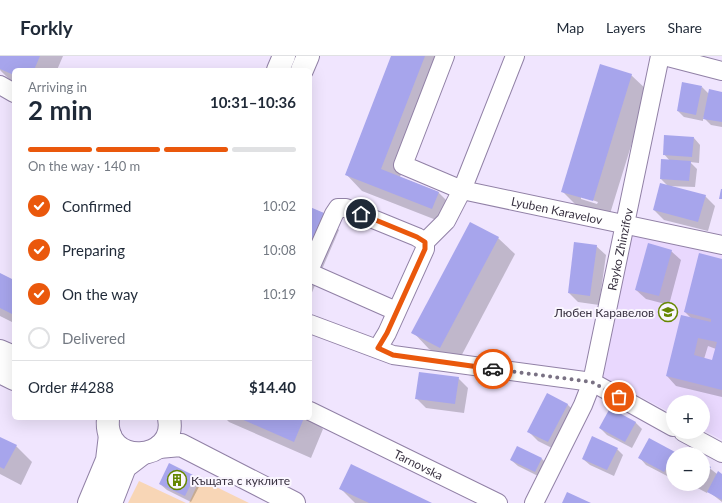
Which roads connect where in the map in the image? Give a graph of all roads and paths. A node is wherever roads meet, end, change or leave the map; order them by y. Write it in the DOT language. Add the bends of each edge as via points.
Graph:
graph roads {
  1 [pos="284,56"];
  2 [pos="308,56"];
  3 [pos="445,56"];
  4 [pos="515,56"];
  5 [pos="660,56"];
  6 [pos="664,56"];
  7 [pos="279,68"];
  8 [pos="303,68"];
  9 [pos="722,70"];
  10 [pos="0,85"];
  11 [pos="12,92"];
  12 [pos="462,190"];
  13 [pos="624,223"];
  14 [pos="425,242"];
  15 [pos="722,245"];
  16 [pos="312,264"];
  17 [pos="312,274"];
  18 [pos="396,310"];
  19 [pos="312,325"];
  20 [pos="378,348"];
  21 [pos="0,351"];
  22 [pos="12,356"];
  23 [pos="0,372"];
  24 [pos="12,378"];
  25 [pos="592,382"];
  26 [pos="312,412"];
  27 [pos="170,420"];
  28 [pos="666,423"];
  29 [pos="105,424"];
  30 [pos="696,439"];
  31 [pos="181,445"];
  32 [pos="151,451"];
  33 [pos="722,453"];
  34 [pos="90,503"];
  35 [pos="111,503"];
  36 [pos="294,503"];
  37 [pos="498,503"];
  38 [pos="534,503"];
  1 -- 7 [label="main road"];
  2 -- 8 [label="main road"];
  3 -- 12 [label="street, Lyuben Karavelov" via="403,165"];
  4 -- 12 [label="street"];
  5 -- 13 [label="street, Rayko Zhinzifov"];
  6 -- 9 [label="street"];
  10 -- 11 [label="street"];
  12 -- 13 [label="street, Lyuben Karavelov"];
  12 -- 14 [label="street" via="446,221"];
  13 -- 15 [label="street, Lyuben Karavelov"];
  13 -- 25 [label="street, Rayko Zhinzifov"];
  14 -- 16 [label="street" via="346,208 338,208"];
  14 -- 18 [label="street" via="425,249"];
  17 -- 18 [label="street"];
  18 -- 20 [label="street"];
  19 -- 20 [label="street"];
  20 -- 25 [label="street" via="393,355"];
  21 -- 22 [label="main road"];
  23 -- 24 [label="main road"];
  25 -- 28 [label="street"];
  25 -- 38 [label="street, Rayko Zhinzifov"];
  26 -- 37 [label="street, Tarnovska"];
  27 -- 31 [label="main road"];
  27 -- 32 [label="main road" via="168,436"];
  29 -- 32 [label="main road" via="114,442 126,452"];
  29 -- 34 [label="main road" via="107,460"];
  30 -- 33 [label="street"];
  31 -- 32 [label="main road"];
  31 -- 36 [label="main road"];
  32 -- 35 [label="main road" via="125,467"];
}
